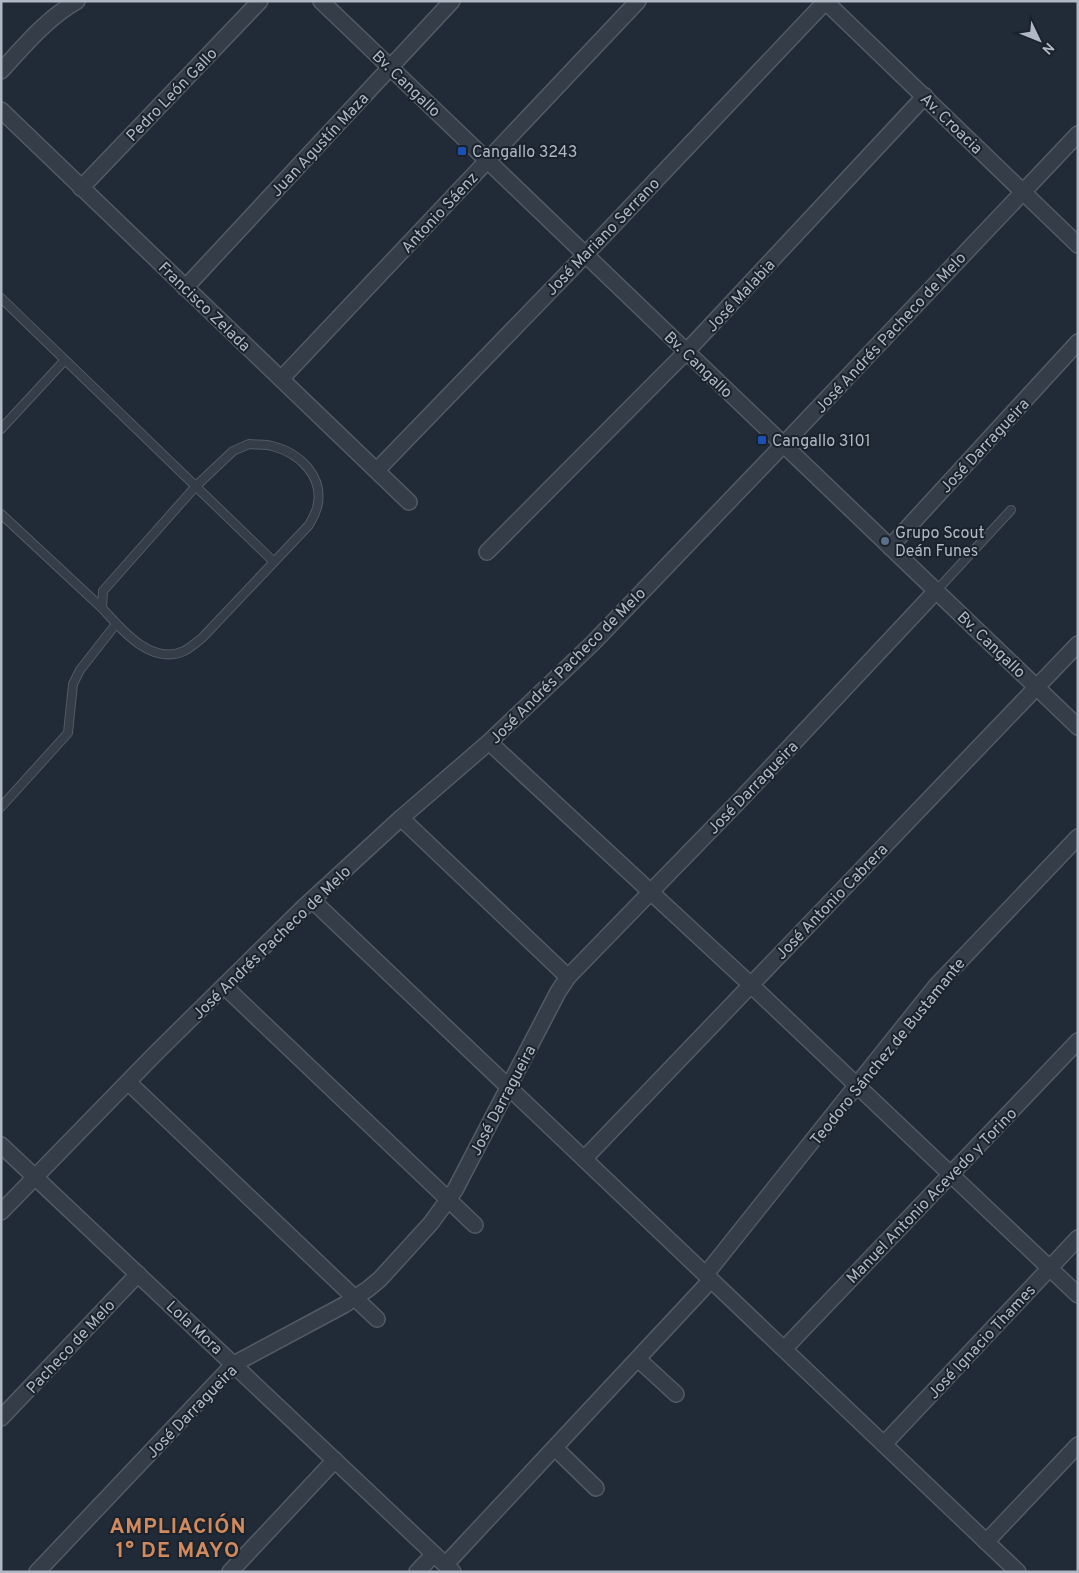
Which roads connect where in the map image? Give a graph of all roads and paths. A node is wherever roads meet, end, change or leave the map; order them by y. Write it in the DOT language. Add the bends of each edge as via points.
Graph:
graph roads {
  1 [pos="76,1"];
  2 [pos="260,1"];
  3 [pos="321,1"];
  4 [pos="452,1"];
  5 [pos="638,1"];
  6 [pos="826,1"];
  7 [pos="390,67"];
  8 [pos="1,71"];
  9 [pos="925,96"];
  10 [pos="1,110"];
  11 [pos="1078,134"];
  12 [pos="487,160"];
  13 [pos="81,188"];
  14 [pos="1023,192"];
  15 [pos="1078,245"];
  16 [pos="586,254"];
  17 [pos="185,288"];
  18 [pos="1,298"];
  19 [pos="1078,342"];
  20 [pos="686,352"];
  21 [pos="65,360"];
  22 [pos="281,379"];
  23 [pos="1,429"];
  24 [pos="783,445"];
  25 [pos="377,470"];
  26 [pos="196,486"];
  27 [pos="409,502"];
  28 [pos="1011,510"];
  29 [pos="1,514"];
  30 [pos="890,547"];
  31 [pos="487,552"];
  32 [pos="274,562"];
  33 [pos="936,591"];
  34 [pos="102,608"];
  35 [pos="116,624"];
  36 [pos="1078,644"];
  37 [pos="1036,687"];
  38 [pos="1078,727"];
  39 [pos="489,742"];
  40 [pos="1,807"];
  41 [pos="402,818"];
  42 [pos="1078,837"];
  43 [pos="651,892"];
  44 [pos="312,900"];
  45 [pos="568,977"];
  46 [pos="750,985"];
  47 [pos="224,986"];
  48 [pos="1078,1041"];
  49 [pos="128,1082"];
  50 [pos="857,1086"];
  51 [pos="509,1088"];
  52 [pos="1,1144"];
  53 [pos="584,1159"];
  54 [pos="951,1174"];
  55 [pos="36,1176"];
  56 [pos="448,1199"];
  57 [pos="1,1212"];
  58 [pos="475,1225"];
  59 [pos="1078,1238"];
  60 [pos="1050,1268"];
  61 [pos="138,1274"];
  62 [pos="709,1278"];
  63 [pos="1078,1295"];
  64 [pos="355,1298"];
  65 [pos="377,1319"];
  66 [pos="784,1349"];
  67 [pos="638,1359"];
  68 [pos="234,1364"];
  69 [pos="676,1394"];
  70 [pos="1,1418"];
  71 [pos="884,1444"];
  72 [pos="1078,1446"];
  73 [pos="555,1448"];
  74 [pos="335,1460"];
  75 [pos="596,1488"];
  76 [pos="986,1542"];
  77 [pos="434,1554"];
  78 [pos="449,1568"];
  79 [pos="37,1572"];
  80 [pos="230,1572"];
  81 [pos="417,1572"];
  82 [pos="1018,1572"];
  1 -- 8 [label="street" via="42,25"];
  2 -- 13 [label="street, Pedro León Gallo"];
  3 -- 7 [label="street, Bv. Cangallo"];
  4 -- 7 [label="street, Juan Agustín Maza"];
  5 -- 12 [label="street, Antonio Sáenz"];
  6 -- 9 [label="street, Av. Croacia"];
  6 -- 16 [label="street, José Mariano Serrano"];
  7 -- 12 [label="street, Bv. Cangallo"];
  7 -- 17 [label="street, Juan Agustín Maza"];
  9 -- 14 [label="street, Av. Croacia"];
  9 -- 20 [label="street, José Malabia"];
  10 -- 13 [label="street, Francisco Zelada"];
  11 -- 14 [label="street, José Andrés Pacheco de Melo"];
  12 -- 16 [label="street, Bv. Cangallo"];
  12 -- 22 [label="street, Antonio Sáenz"];
  13 -- 17 [label="street, Francisco Zelada"];
  14 -- 15 [label="street, Av. Croacia"];
  14 -- 24 [label="street, José Andrés Pacheco de Melo"];
  16 -- 20 [label="street, Bv. Cangallo"];
  16 -- 25 [label="street, José Mariano Serrano"];
  17 -- 22 [label="street, Francisco Zelada"];
  18 -- 21 [label="lane"];
  19 -- 30 [label="street, José Darragueira"];
  20 -- 24 [label="street, Bv. Cangallo"];
  20 -- 31 [label="street, José Malabia"];
  21 -- 23 [label="lane"];
  21 -- 26 [label="lane"];
  22 -- 25 [label="street, Francisco Zelada"];
  24 -- 30 [label="street, Bv. Cangallo"];
  24 -- 39 [label="street, José Andrés Pacheco de Melo" via="593,643"];
  25 -- 27 [label="street, Francisco Zelada"];
  26 -- 32 [label="lane"];
  26 -- 32 [label="lane" via="233,451 249,444 270,445 288,451 305,464 315,478 319,494 317,509 309,525"];
  26 -- 34 [label="lane" via="103,590"];
  28 -- 33 [label="lane"];
  29 -- 34 [label="lane"];
  30 -- 33 [label="street, Bv. Cangallo"];
  32 -- 35 [label="lane" via="203,638 183,651 157,653 136,642"];
  33 -- 37 [label="street, Bv. Cangallo"];
  33 -- 43 [label="street, José Darragueira"];
  34 -- 35 [label="lane"];
  35 -- 40 [label="lane" via="73,684 68,733"];
  36 -- 37 [label="street, José Antonio Cabrera"];
  37 -- 38 [label="street, Bv. Cangallo"];
  37 -- 46 [label="street, José Antonio Cabrera"];
  39 -- 41 [label="street, José Andrés Pacheco de Melo"];
  39 -- 43 [label="street"];
  41 -- 44 [label="street, José Andrés Pacheco de Melo"];
  41 -- 45 [label="street"];
  42 -- 50 [label="street, Teodoro Sánchez de Bustamante" via="936,986"];
  43 -- 45 [label="street, José Darragueira"];
  43 -- 46 [label="street"];
  44 -- 47 [label="street, José Andrés Pacheco de Melo"];
  44 -- 51 [label="street"];
  45 -- 51 [label="street, José Darragueira"];
  46 -- 50 [label="street"];
  46 -- 53 [label="street, José Antonio Cabrera"];
  47 -- 49 [label="street, José Andrés Pacheco de Melo"];
  47 -- 56 [label="street"];
  48 -- 54 [label="street, Manuel Antonio Acevedo y Torino"];
  49 -- 55 [label="street, José Andrés Pacheco de Melo"];
  49 -- 64 [label="street"];
  50 -- 54 [label="street"];
  50 -- 62 [label="street, Teodoro Sánchez de Bustamante"];
  51 -- 53 [label="street"];
  51 -- 56 [label="street, José Darragueira"];
  52 -- 55 [label="street, Lola Mora"];
  53 -- 62 [label="street"];
  54 -- 60 [label="street"];
  54 -- 66 [label="street, Manuel Antonio Acevedo y Torino"];
  55 -- 57 [label="street"];
  55 -- 61 [label="street, Lola Mora"];
  56 -- 58 [label="street"];
  56 -- 64 [label="street, José Darragueira" via="431,1223 380,1279"];
  59 -- 60 [label="street, José Ignacio Thames"];
  60 -- 63 [label="street"];
  60 -- 71 [label="street, José Ignacio Thames"];
  61 -- 68 [label="street, Lola Mora"];
  61 -- 70 [label="street, Pacheco de Melo"];
  62 -- 66 [label="street"];
  62 -- 67 [label="street, Teodoro Sánchez de Bustamante"];
  64 -- 65 [label="street"];
  64 -- 68 [label="street, José Darragueira"];
  66 -- 71 [label="street"];
  67 -- 69 [label="street"];
  67 -- 73 [label="street, Teodoro Sánchez de Bustamante"];
  68 -- 74 [label="street, Lola Mora"];
  68 -- 79 [label="street, José Darragueira"];
  71 -- 76 [label="street"];
  72 -- 76 [label="street"];
  73 -- 75 [label="street"];
  73 -- 78 [label="street, Teodoro Sánchez de Bustamante"];
  74 -- 77 [label="street, Lola Mora"];
  74 -- 80 [label="street"];
  76 -- 82 [label="street"];
  77 -- 78 [label="street, Lola Mora"];
  77 -- 81 [label="street"];
}
